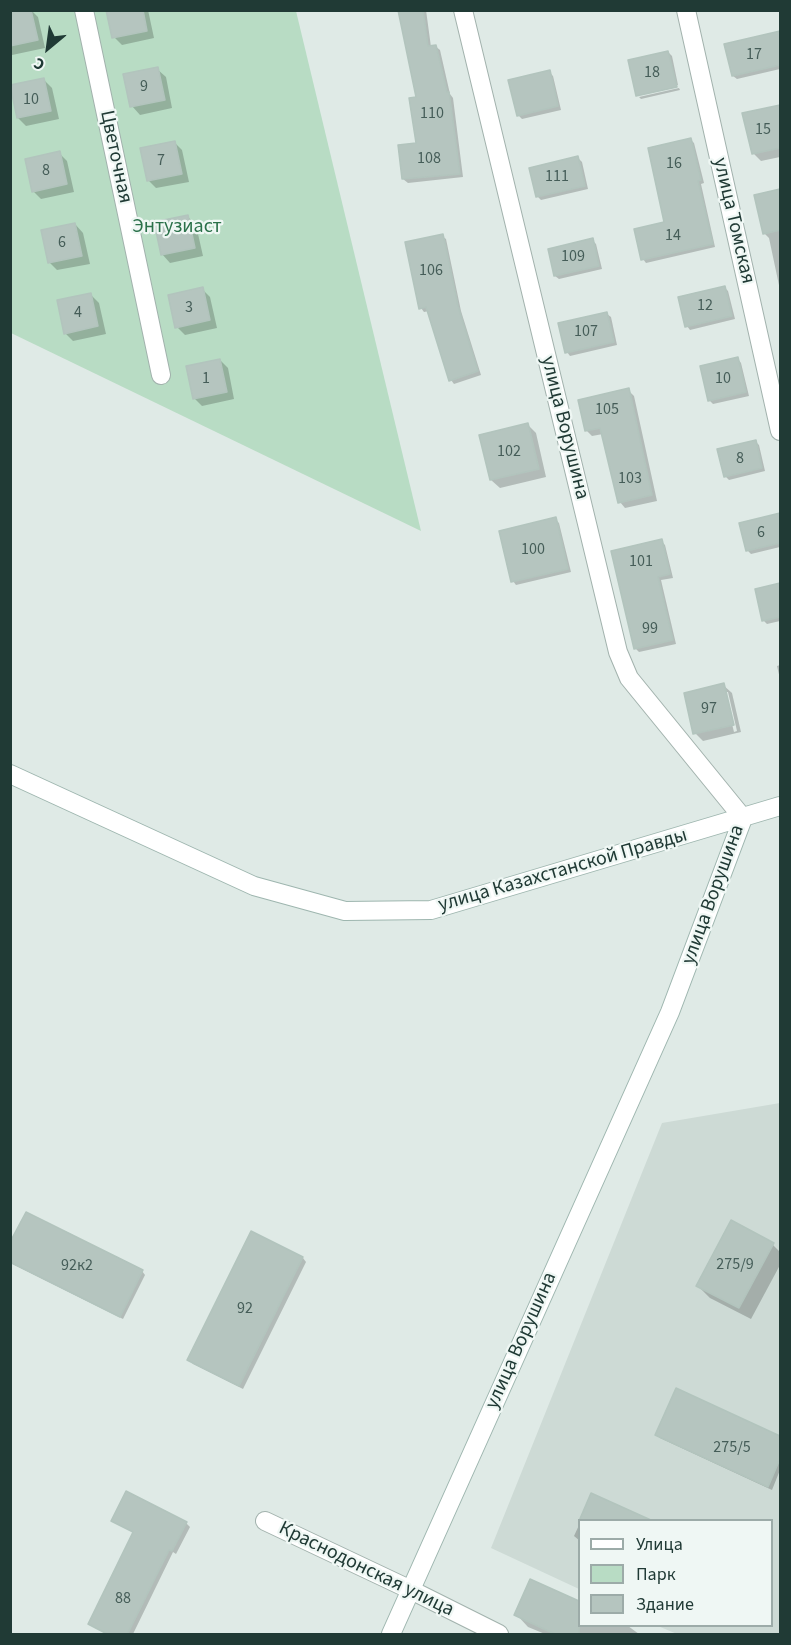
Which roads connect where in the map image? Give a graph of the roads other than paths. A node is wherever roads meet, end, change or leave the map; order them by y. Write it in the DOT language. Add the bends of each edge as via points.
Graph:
graph roads {
  1 [pos="84,10"];
  2 [pos="463,10"];
  3 [pos="686,10"];
  4 [pos="161,375"];
  5 [pos="780,430"];
  6 [pos="10,774"];
  7 [pos="780,806"];
  8 [pos="743,818"];
  9 [pos="265,1521"];
  10 [pos="411,1590"];
  11 [pos="391,1635"];
  12 [pos="499,1635"];
  1 -- 4 [label="street, Цветочная"];
  2 -- 8 [label="street, улица Ворушина" via="618,652 629,678"];
  3 -- 5 [label="street, улица Томская"];
  6 -- 8 [label="street, улица Казахстанской Правды" via="254,886 345,911 431,910"];
  7 -- 8 [label="street, улица Казахстанской Правды"];
  8 -- 10 [label="street, улица Ворушина" via="670,1012"];
  9 -- 10 [label="street, Краснодонская улица"];
  10 -- 11 [label="street, улица Ворушина"];
  10 -- 12 [label="street, Краснодонская улица"];
}
